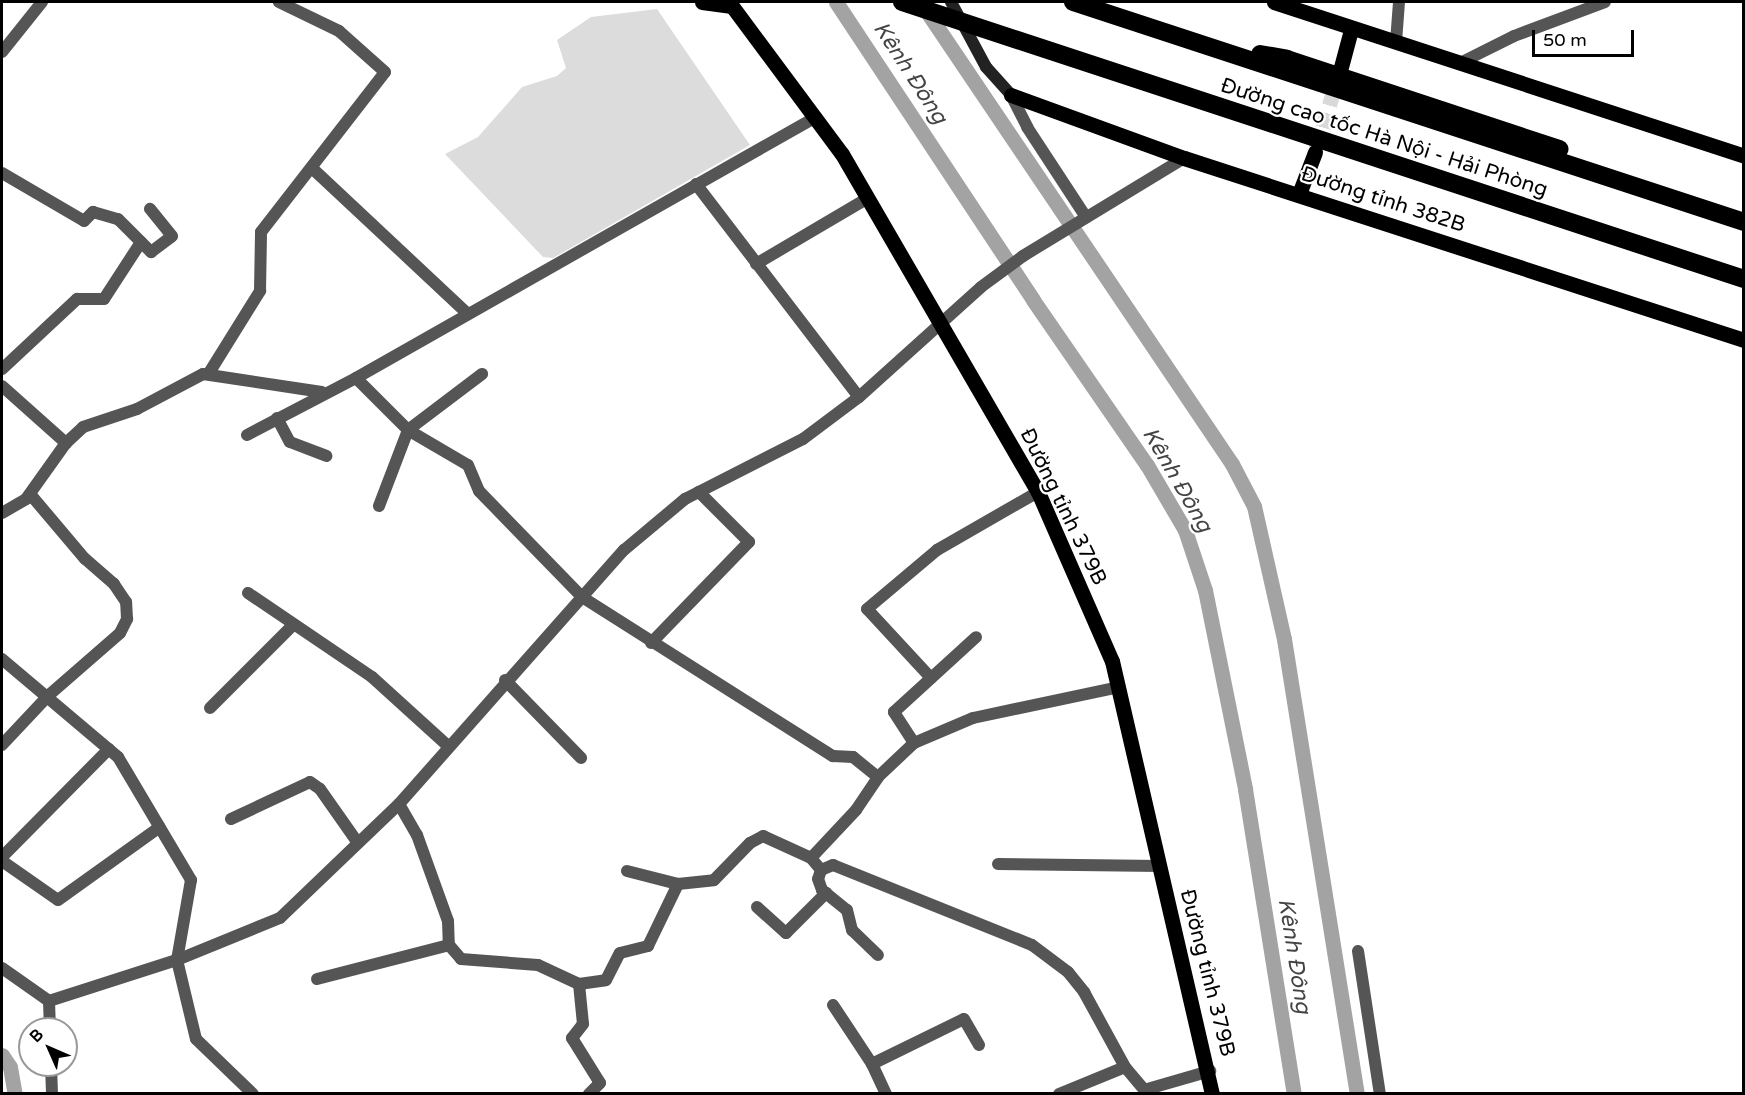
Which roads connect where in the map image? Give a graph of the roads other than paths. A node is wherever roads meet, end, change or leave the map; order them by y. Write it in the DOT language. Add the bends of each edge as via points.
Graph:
graph roads {
  1 [pos="42,2"];
  2 [pos="279,2"];
  3 [pos="702,2"];
  4 [pos="902,2"];
  5 [pos="951,2"];
  6 [pos="1073,2"];
  7 [pos="1274,2"];
  8 [pos="1399,2"];
  9 [pos="1605,2"];
  10 [pos="730,4"];
  11 [pos="1351,28"];
  12 [pos="1396,42"];
  13 [pos="1198,44"];
  14 [pos="2,52"];
  15 [pos="1462,62"];
  16 [pos="1341,68"];
  17 [pos="1011,95"];
  18 [pos="816,117"];
  19 [pos="1315,152"];
  20 [pos="1743,156"];
  21 [pos="1184,158"];
  22 [pos="313,169"];
  23 [pos="2,173"];
  24 [pos="696,184"];
  25 [pos="1299,194"];
  26 [pos="868,198"];
  27 [pos="150,209"];
  28 [pos="1743,209"];
  29 [pos="1084,218"];
  30 [pos="1743,222"];
  31 [pos="141,242"];
  32 [pos="756,264"];
  33 [pos="1743,279"];
  34 [pos="466,312"];
  35 [pos="941,320"];
  36 [pos="1743,340"];
  37 [pos="2,369"];
  38 [pos="209,373"];
  39 [pos="482,374"];
  40 [pos="356,378"];
  41 [pos="2,386"];
  42 [pos="322,392"];
  43 [pos="859,397"];
  44 [pos="277,418"];
  45 [pos="408,430"];
  46 [pos="247,435"];
  47 [pos="66,443"];
  48 [pos="326,456"];
  49 [pos="699,492"];
  50 [pos="1038,492"];
  51 [pos="30,494"];
  52 [pos="379,506"];
  53 [pos="2,513"];
  54 [pos="248,593"];
  55 [pos="582,597"];
  56 [pos="293,625"];
  57 [pos="976,637"];
  58 [pos="651,643"];
  59 [pos="2,659"];
  60 [pos="932,678"];
  61 [pos="505,680"];
  62 [pos="1119,687"];
  63 [pos="49,695"];
  64 [pos="210,708"];
  65 [pos="914,743"];
  66 [pos="2,745"];
  67 [pos="448,746"];
  68 [pos="109,748"];
  69 [pos="581,758"];
  70 [pos="878,777"];
  71 [pos="399,804"];
  72 [pos="231,819"];
  73 [pos="160,827"];
  74 [pos="358,843"];
  75 [pos="811,858"];
  76 [pos="2,859"];
  77 [pos="998,864"];
  78 [pos="1160,866"];
  79 [pos="821,870"];
  80 [pos="627,871"];
  81 [pos="678,884"];
  82 [pos="826,893"];
  83 [pos="757,908"];
  84 [pos="449,945"];
  85 [pos="1358,951"];
  86 [pos="878,956"];
  87 [pos="177,960"];
  88 [pos="2,968"];
  89 [pos="317,979"];
  90 [pos="579,984"];
  91 [pos="49,1001"];
  92 [pos="833,1005"];
  93 [pos="50,1017"];
  94 [pos="979,1045"];
  95 [pos="872,1064"];
  96 [pos="1125,1067"];
  97 [pos="1210,1071"];
  98 [pos="51,1077"];
  99 [pos="1145,1092"];
  100 [pos="52,1094"];
  101 [pos="253,1094"];
  102 [pos="589,1094"];
  103 [pos="886,1094"];
  104 [pos="1059,1094"];
  105 [pos="1212,1094"];
  106 [pos="1380,1094"];
  1 -- 14 [label="street"];
  2 -- 22 [label="street" via="339,31 385,72"];
  3 -- 10 [label="main road"];
  4 -- 33 [label="highway, Đường cao tốc Hà Nội - Hải Phòng"];
  5 -- 17 [label="main road" via="986,67"];
  6 -- 13 [label="highway, Đường cao tốc Hà Nội - Hải Phòng"];
  7 -- 11 [label="main road"];
  8 -- 12 [label="street"];
  9 -- 15 [label="street" via="1514,36"];
  10 -- 18 [label="main road, Đường tỉnh 379B"];
  11 -- 12 [label="main road"];
  11 -- 16 [label="main road"];
  12 -- 15 [label="main road"];
  13 -- 28 [label="highway" via="1287,59"];
  13 -- 30 [label="highway, Đường cao tốc Hà Nội - Hải Phòng"];
  15 -- 20 [label="main road"];
  17 -- 21 [label="main road, Đường tỉnh 382B"];
  17 -- 29 [label="street"];
  18 -- 24 [label="street"];
  18 -- 26 [label="main road, Đường tỉnh 379B"];
  19 -- 25 [label="main road"];
  21 -- 25 [label="main road, Đường tỉnh 382B"];
  21 -- 29 [label="street"];
  22 -- 34 [label="street"];
  22 -- 38 [label="street" via="261,232 260,291"];
  23 -- 31 [label="street" via="84,221 93,212 118,219"];
  24 -- 32 [label="street"];
  24 -- 34 [label="street"];
  25 -- 36 [label="main road, Đường tỉnh 382B"];
  26 -- 32 [label="street"];
  26 -- 35 [label="main road, Đường tỉnh 379B"];
  27 -- 31 [label="street" via="172,237 151,252"];
  29 -- 35 [label="street" via="1023,256"];
  31 -- 37 [label="street" via="104,299 77,299"];
  32 -- 43 [label="street"];
  34 -- 40 [label="street"];
  35 -- 43 [label="street"];
  35 -- 50 [label="main road, Đường tỉnh 379B"];
  38 -- 42 [label="street"];
  38 -- 47 [label="street" via="137,409 90,422"];
  39 -- 45 [label="street"];
  40 -- 42 [label="street"];
  40 -- 45 [label="street"];
  41 -- 47 [label="street"];
  42 -- 44 [label="street"];
  43 -- 49 [label="street" via="803,439"];
  44 -- 46 [label="street"];
  44 -- 48 [label="street" via="290,442"];
  45 -- 52 [label="street"];
  45 -- 55 [label="street" via="468,465 479,491"];
  47 -- 51 [label="street"];
  49 -- 55 [label="street" via="624,550"];
  49 -- 58 [label="street" via="749,542"];
  50 -- 60 [label="street" via="937,550 867,609"];
  50 -- 62 [label="main road, Đường tỉnh 379B" via="1112,661"];
  51 -- 53 [label="street"];
  51 -- 63 [label="street" via="126,602 127,619 120,633"];
  54 -- 56 [label="street"];
  55 -- 58 [label="street"];
  55 -- 61 [label="street"];
  56 -- 64 [label="street"];
  56 -- 67 [label="street" via="372,677"];
  57 -- 60 [label="street"];
  58 -- 70 [label="street" via="833,756 852,757"];
  59 -- 63 [label="street"];
  60 -- 65 [label="street" via="894,712"];
  61 -- 67 [label="street"];
  61 -- 69 [label="street"];
  62 -- 65 [label="street" via="973,718"];
  62 -- 78 [label="main road, Đường tỉnh 379B"];
  63 -- 66 [label="street"];
  63 -- 68 [label="street"];
  65 -- 70 [label="street"];
  67 -- 71 [label="street"];
  68 -- 73 [label="street"];
  68 -- 76 [label="street"];
  70 -- 75 [label="street" via="856,810"];
  71 -- 74 [label="street"];
  71 -- 84 [label="street" via="417,835 448,921"];
  72 -- 74 [label="street" via="310,782 320,789"];
  73 -- 76 [label="street" via="58,900"];
  73 -- 87 [label="street" via="191,880"];
  74 -- 87 [label="street" via="280,918"];
  75 -- 79 [label="street"];
  75 -- 81 [label="street" via="763,836 750,843 714,880"];
  77 -- 78 [label="street"];
  78 -- 97 [label="main road, Đường tỉnh 379B"];
  79 -- 82 [label="street" via="818,879"];
  79 -- 96 [label="street" via="832,865 1032,945 1068,972 1084,992"];
  80 -- 81 [label="street"];
  81 -- 90 [label="street" via="648,946 620,953 606,980"];
  82 -- 83 [label="street" via="786,933"];
  82 -- 86 [label="street" via="847,910 852,930"];
  84 -- 89 [label="street"];
  84 -- 90 [label="street" via="461,959 537,965"];
  85 -- 106 [label="street"];
  87 -- 91 [label="street"];
  87 -- 101 [label="street" via="196,1039"];
  88 -- 91 [label="street"];
  90 -- 102 [label="street" via="583,1024 572,1038 600,1083"];
  91 -- 93 [label="street"];
  92 -- 95 [label="street"];
  94 -- 95 [label="street" via="964,1019"];
  95 -- 103 [label="street"];
  96 -- 99 [label="street"];
  96 -- 104 [label="street"];
  97 -- 99 [label="street"];
  97 -- 105 [label="main road, Đường tỉnh 379B"];
  98 -- 100 [label="street"];
}
